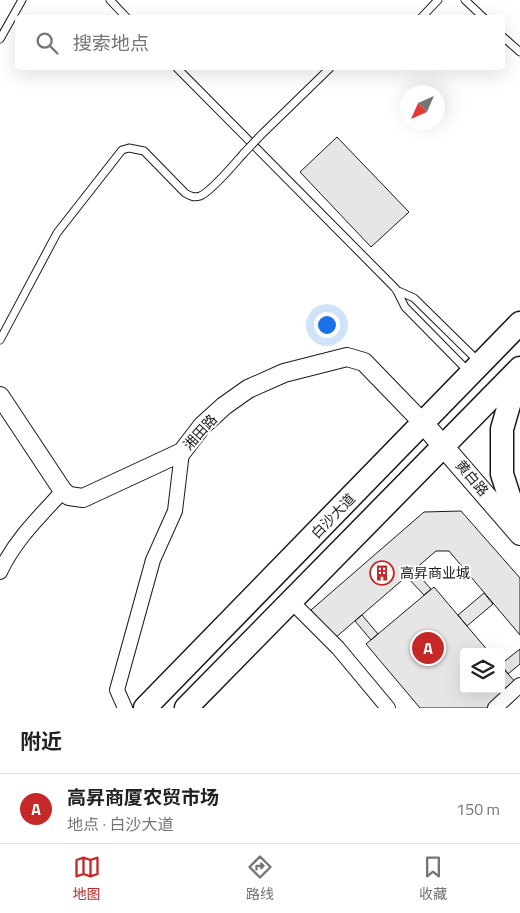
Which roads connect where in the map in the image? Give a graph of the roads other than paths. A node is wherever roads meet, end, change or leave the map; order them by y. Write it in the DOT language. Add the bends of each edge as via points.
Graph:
graph roads {
  1 [pos="22,0"];
  2 [pos="110,0"];
  3 [pos="438,0"];
  4 [pos="465,0"];
  5 [pos="124,15"];
  6 [pos="424,15"];
  7 [pos="481,15"];
  8 [pos="0,39"];
  9 [pos="505,39"];
  10 [pos="520,52"];
  11 [pos="179,70"];
  12 [pos="328,70"];
  13 [pos="396,289"];
  14 [pos="520,323"];
  15 [pos="0,340"];
  16 [pos="476,368"];
  17 [pos="520,368"];
  18 [pos="520,376"];
  19 [pos="0,396"];
  20 [pos="423,423"];
  21 [pos="444,446"];
  22 [pos="182,452"];
  23 [pos="63,491"];
  24 [pos="520,530"];
  25 [pos="520,535"];
  26 [pos="0,572"];
  27 [pos="291,601"];
  28 [pos="520,686"];
  29 [pos="125,708"];
  30 [pos="145,708"];
  31 [pos="186,708"];
  32 [pos="388,708"];
  33 [pos="495,708"];
  1 -- 8 [label="lane"];
  2 -- 5 [label="lane"];
  3 -- 6 [label="lane"];
  4 -- 7 [label="lane"];
  9 -- 10 [label="lane"];
  11 -- 13 [label="lane"];
  12 -- 15 [label="lane, bridge" via="201,196 185,193 144,151 122,150 57,233"];
  13 -- 16 [label="lane" via="414,298"];
  13 -- 16 [label="lane" via="405,307"];
  14 -- 16 [label="main road, 白沙大道"];
  16 -- 20 [label="main road, 白沙大道"];
  17 -- 21 [label="main road"];
  18 -- 24 [label="main road" via="502,429 502,474"];
  19 -- 23 [label="street"];
  20 -- 21 [label="main road, 黄白路"];
  20 -- 22 [label="street, 湘田路" via="364,362 348,357 284,372 248,389 202,426"];
  20 -- 30 [label="main road, 白沙大道"];
  21 -- 25 [label="main road, 黄白路"];
  21 -- 27 [label="main road"];
  22 -- 23 [label="street, 湘田路" via="82,498 69,496"];
  22 -- 29 [label="street" via="176,511 153,560 116,690"];
  23 -- 26 [label="street" via="29,527"];
  27 -- 31 [label="main road"];
  27 -- 32 [label="street" via="338,648"];
  28 -- 33 [label="street"];
}
